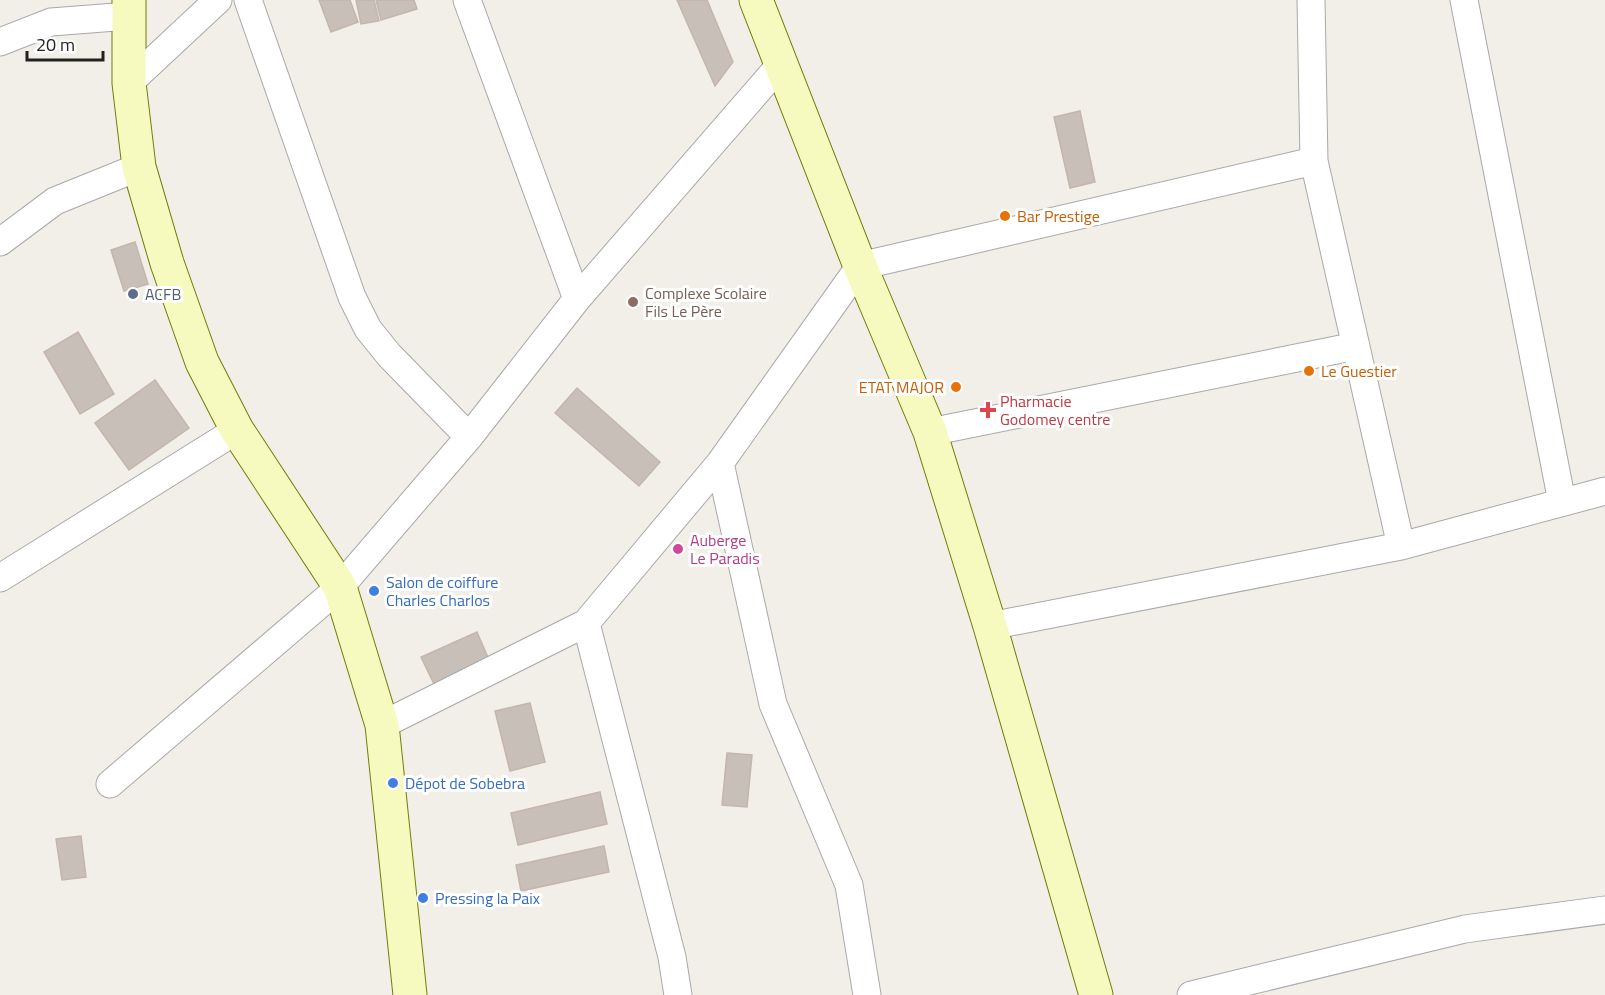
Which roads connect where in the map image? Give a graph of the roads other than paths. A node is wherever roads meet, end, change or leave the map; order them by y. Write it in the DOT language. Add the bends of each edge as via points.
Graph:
graph roads {
  1 [pos="218,0"];
  2 [pos="248,0"];
  3 [pos="466,0"];
  4 [pos="756,0"];
  5 [pos="1311,0"];
  6 [pos="1464,0"];
  7 [pos="129,8"];
  8 [pos="0,42"];
  9 [pos="781,64"];
  10 [pos="129,83"];
  11 [pos="1314,161"];
  12 [pos="139,167"];
  13 [pos="0,242"];
  14 [pos="860,266"];
  15 [pos="577,299"];
  16 [pos="1356,346"];
  17 [pos="237,430"];
  18 [pos="930,432"];
  19 [pos="470,437"];
  20 [pos="720,463"];
  21 [pos="1604,493"];
  22 [pos="1562,502"];
  23 [pos="1401,546"];
  24 [pos="0,578"];
  25 [pos="340,587"];
  26 [pos="586,623"];
  27 [pos="990,626"];
  28 [pos="382,726"];
  29 [pos="110,784"];
  30 [pos="1605,910"];
  31 [pos="410,995"];
  32 [pos="678,995"];
  33 [pos="867,995"];
  34 [pos="1096,995"];
  35 [pos="1191,995"];
  1 -- 10 [label="street"];
  2 -- 19 [label="street" via="352,297 368,329"];
  3 -- 15 [label="street"];
  4 -- 9 [label="main road"];
  5 -- 11 [label="street"];
  6 -- 22 [label="street"];
  7 -- 8 [label="street" via="51,22"];
  7 -- 10 [label="main road"];
  9 -- 14 [label="main road"];
  9 -- 15 [label="street"];
  10 -- 12 [label="main road"];
  11 -- 14 [label="street"];
  11 -- 16 [label="street"];
  12 -- 13 [label="street" via="55,201"];
  12 -- 17 [label="main road" via="202,362"];
  14 -- 18 [label="main road"];
  14 -- 20 [label="street"];
  15 -- 19 [label="street"];
  16 -- 18 [label="street"];
  16 -- 23 [label="street"];
  17 -- 24 [label="street"];
  17 -- 25 [label="main road"];
  18 -- 27 [label="main road"];
  19 -- 25 [label="street"];
  20 -- 26 [label="street"];
  20 -- 33 [label="street" via="772,704 849,885"];
  21 -- 22 [label="street"];
  22 -- 23 [label="street"];
  23 -- 27 [label="street"];
  25 -- 28 [label="main road"];
  25 -- 29 [label="street"];
  26 -- 28 [label="street"];
  26 -- 32 [label="street" via="672,957"];
  27 -- 34 [label="main road"];
  28 -- 31 [label="main road"];
  30 -- 35 [label="street" via="1466,929"];
}
